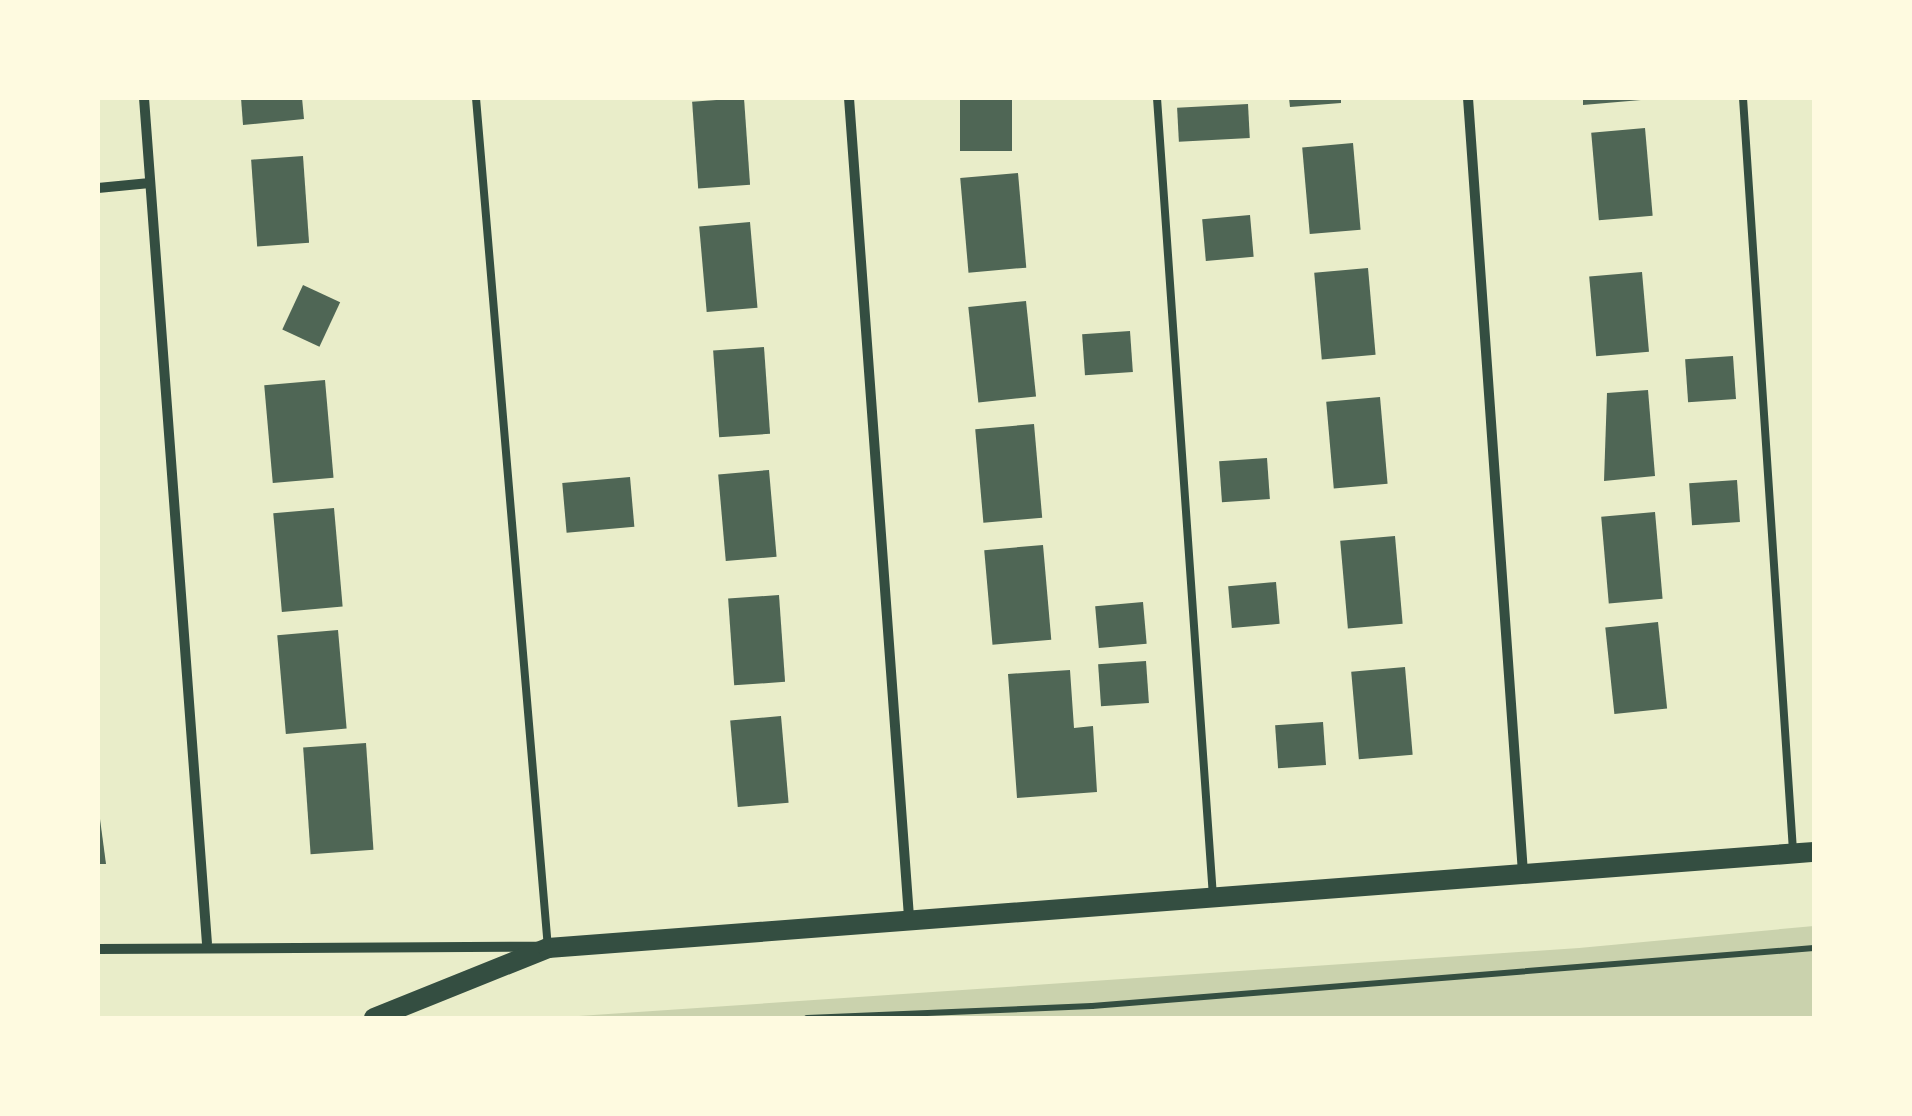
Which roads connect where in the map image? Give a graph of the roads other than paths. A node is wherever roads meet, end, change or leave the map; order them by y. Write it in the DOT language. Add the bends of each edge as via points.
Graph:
graph roads {
  1 [pos="144,98"];
  2 [pos="476,98"];
  3 [pos="849,98"];
  4 [pos="1157,98"];
  5 [pos="1468,98"];
  6 [pos="1744,98"];
  7 [pos="150,184"];
  8 [pos="98,188"];
  9 [pos="1804,853"];
  10 [pos="1523,872"];
  11 [pos="1213,897"];
  12 [pos="909,916"];
  13 [pos="207,943"];
  14 [pos="548,948"];
  15 [pos="98,949"];
  16 [pos="374,1018"];
  1 -- 7 [label="street"];
  2 -- 14 [label="lane"];
  3 -- 12 [label="street"];
  4 -- 11 [label="lane"];
  5 -- 10 [label="street"];
  6 -- 9 [label="lane"];
  7 -- 8 [label="street"];
  7 -- 13 [label="street"];
  9 -- 10 [label="main road"];
  10 -- 11 [label="main road"];
  11 -- 12 [label="main road"];
  12 -- 14 [label="main road"];
  13 -- 14 [label="street"];
  13 -- 15 [label="street"];
  14 -- 16 [label="main road"];
}
